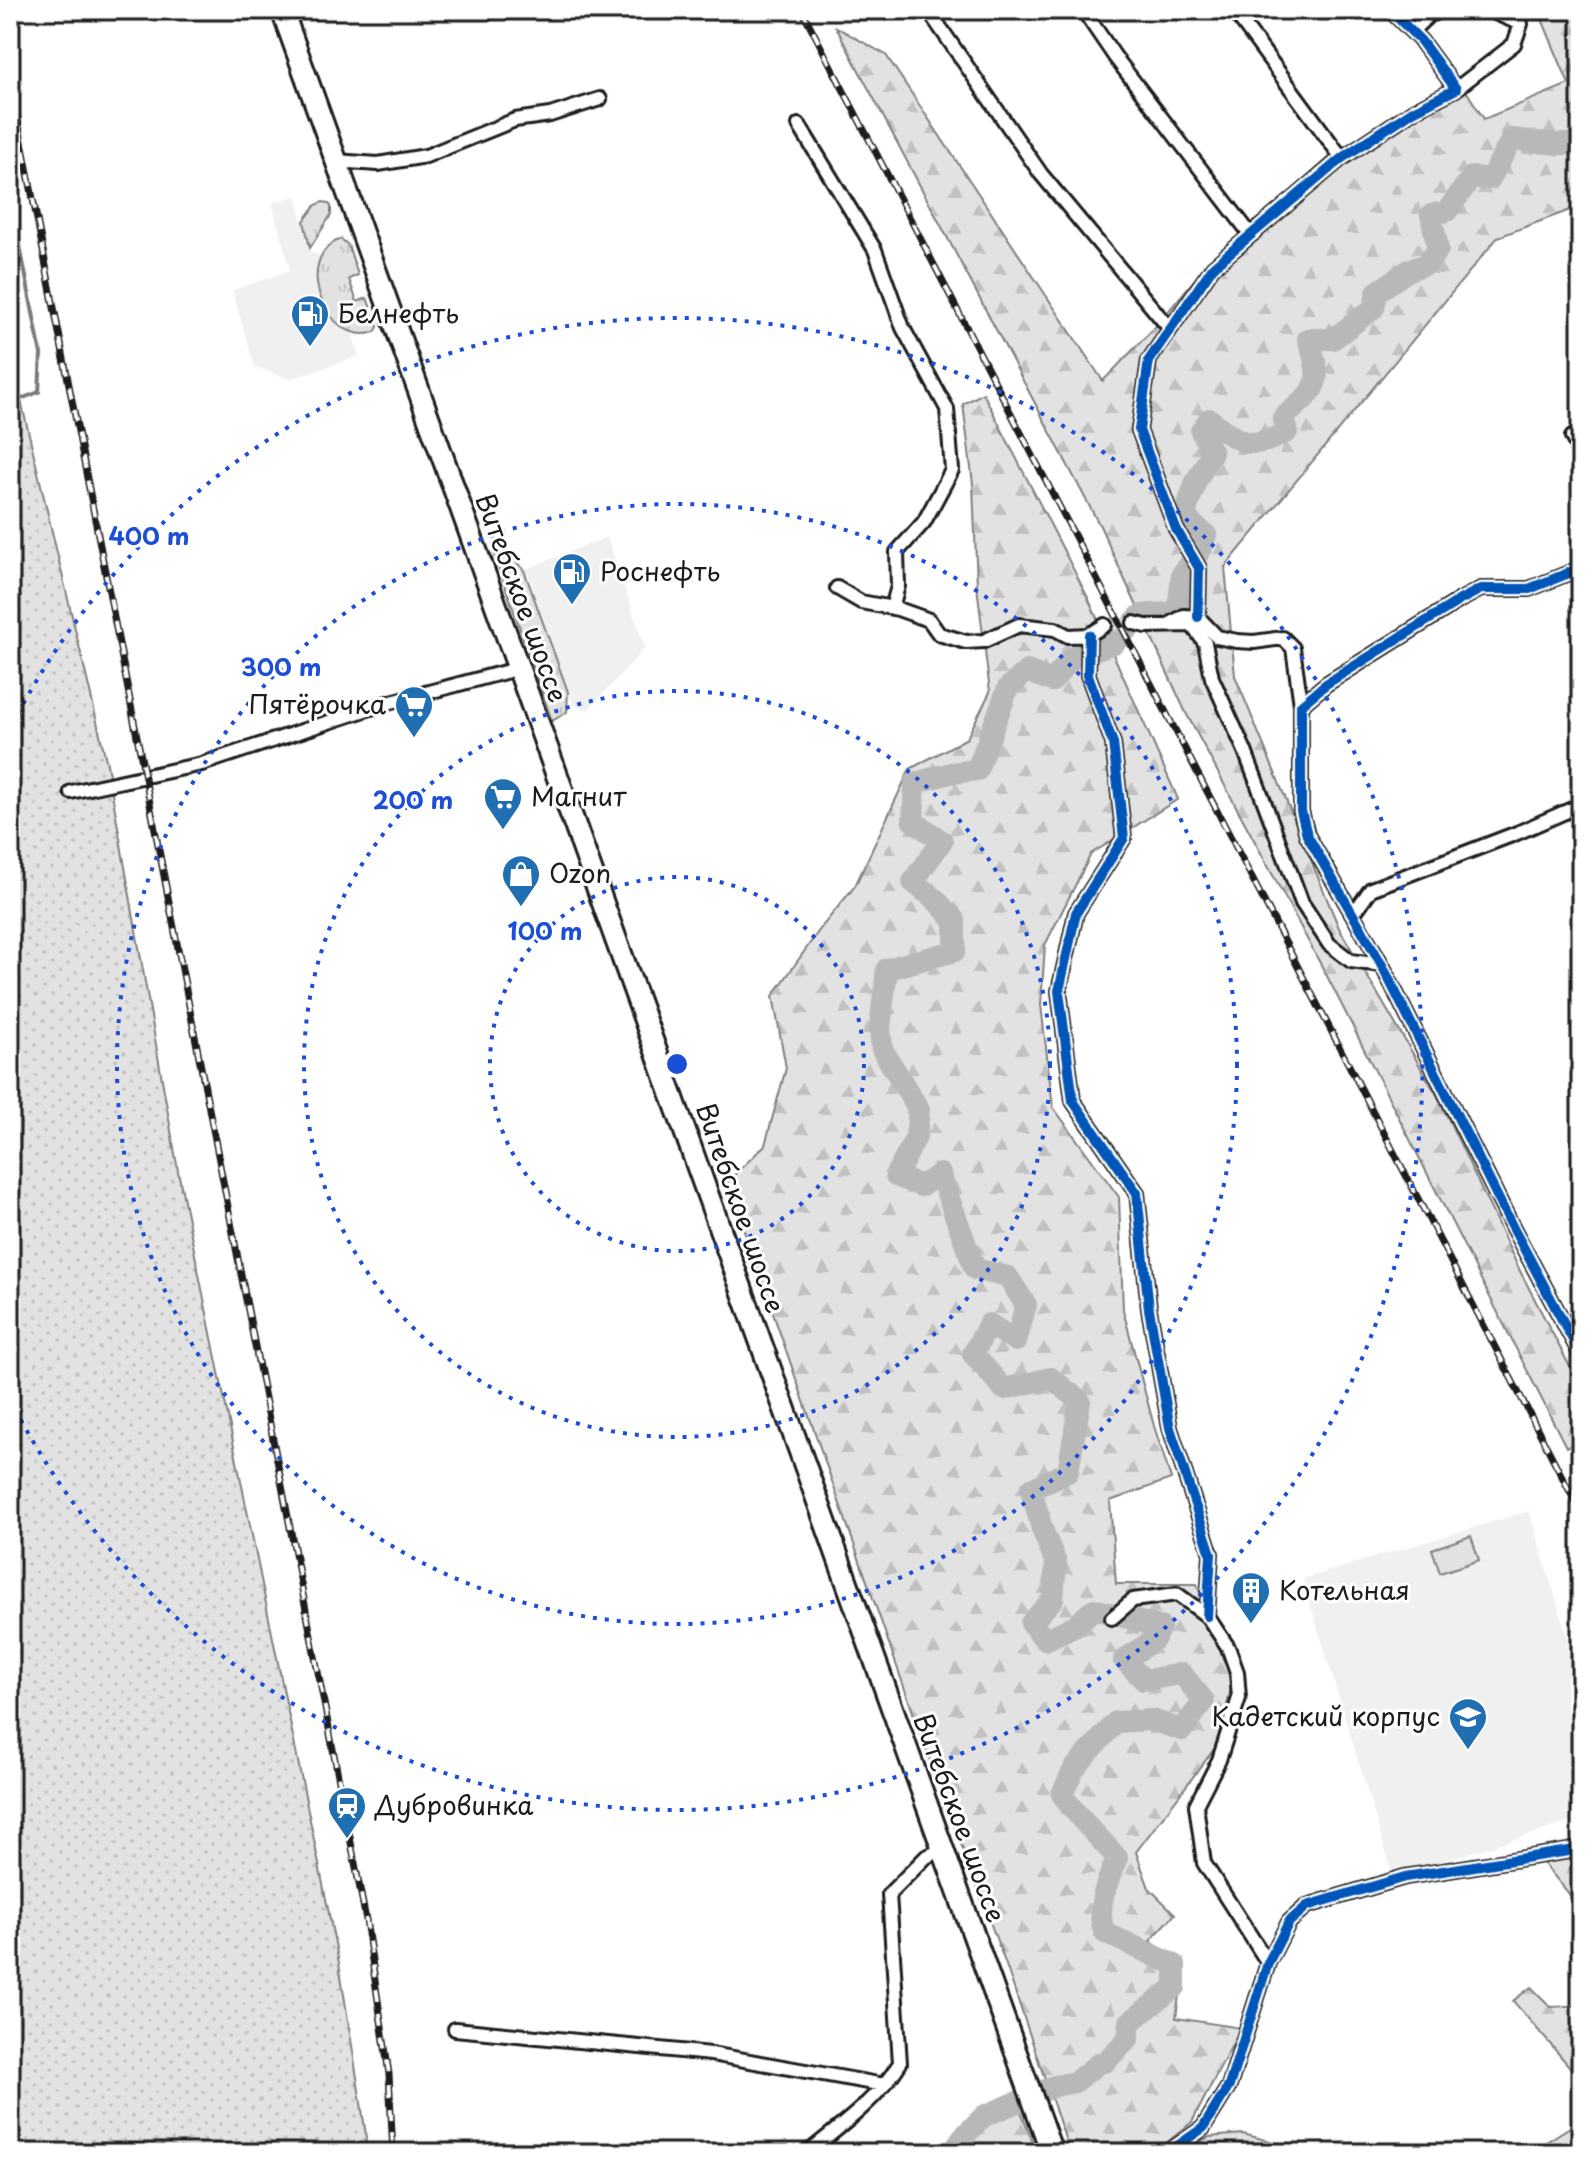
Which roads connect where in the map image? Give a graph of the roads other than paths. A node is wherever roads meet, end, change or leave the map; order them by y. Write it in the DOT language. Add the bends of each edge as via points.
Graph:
graph roads {
  1 [pos="282,10"];
  2 [pos="928,10"];
  3 [pos="1083,10"];
  4 [pos="1233,10"];
  5 [pos="1390,10"];
  6 [pos="1444,10"];
  7 [pos="1488,10"];
  8 [pos="1412,31"];
  9 [pos="1456,89"];
  10 [pos="600,99"];
  11 [pos="799,125"];
  12 [pos="1342,158"];
  13 [pos="335,161"];
  14 [pos="1251,235"];
  15 [pos="1170,329"];
  16 [pos="1572,437"];
  17 [pos="1581,454"];
  18 [pos="1581,568"];
  19 [pos="837,588"];
  20 [pos="892,608"];
  21 [pos="1198,617"];
  22 [pos="1134,623"];
  23 [pos="1170,624"];
  24 [pos="1105,625"];
  25 [pos="1089,635"];
  26 [pos="520,668"];
  27 [pos="1301,705"];
  28 [pos="71,792"];
  29 [pos="1581,805"];
  30 [pos="1354,913"];
  31 [pos="1382,965"];
  32 [pos="1581,1355"];
  33 [pos="1207,1616"];
  34 [pos="1112,1618"];
  35 [pos="944,1849"];
  36 [pos="1581,1849"];
  37 [pos="1268,1963"];
  38 [pos="455,2029"];
  39 [pos="884,2085"];
  40 [pos="807,2153"];
  41 [pos="1052,2153"];
  42 [pos="1167,2153"];
  1 -- 13 [label="main road, Витебское шоссе"];
  2 -- 15 [label="street" via="1041,174"];
  3 -- 14 [label="street"];
  4 -- 12 [label="street"];
  5 -- 8 [label="street"];
  6 -- 8 [label="street" via="1429,15"];
  7 -- 9 [label="street" via="1521,24 1514,44"];
  8 -- 9 [label="street"];
  9 -- 12 [label="street"];
  10 -- 13 [label="street" via="515,120 426,156 378,164"];
  11 -- 20 [label="street" via="875,250 903,328 947,409 952,470 924,522 897,552 898,586"];
  12 -- 14 [label="street"];
  13 -- 26 [label="main road, Витебское шоссе"];
  14 -- 15 [label="street" via="1213,267"];
  15 -- 21 [label="street" via="1149,360 1139,430 1176,529 1199,568"];
  16 -- 17 [label="street"];
  18 -- 27 [label="street" via="1529,589 1481,589 1326,684"];
  19 -- 20 [label="street" via="861,602"];
  20 -- 25 [label="street" via="929,620 939,634 966,642 984,641 1019,625"];
  21 -- 23 [label="street" via="1184,616"];
  21 -- 27 [label="street" via="1217,637 1254,642 1283,638 1293,648"];
  22 -- 23 [label="street"];
  23 -- 31 [label="street" via="1192,625 1205,643 1212,678 1302,903 1329,944 1351,961"];
  24 -- 25 [label="street"];
  25 -- 33 [label="street" via="1088,675 1113,743 1124,838 1076,913 1059,991 1073,1101 1137,1193 1149,1309 1170,1428 1211,1554"];
  26 -- 28 [label="street" via="380,705 202,764"];
  26 -- 35 [label="main road, Витебское шоссе"];
  27 -- 30 [label="street" via="1301,811 1307,835"];
  29 -- 30 [label="street" via="1371,889"];
  30 -- 31 [label="street"];
  31 -- 32 [label="street"];
  33 -- 34 [label="street" via="1177,1594 1133,1600"];
  33 -- 37 [label="street" via="1228,1647 1239,1698 1219,1760 1196,1805 1204,1863"];
  35 -- 39 [label="street" via="926,1857 889,1894 900,2063"];
  35 -- 41 [label="main road, Витебское шоссе"];
  36 -- 37 [label="street" via="1405,1877 1307,1906 1289,1922"];
  37 -- 42 [label="street" via="1229,2086 1203,2128"];
  38 -- 39 [label="street" via="711,2054"];
  39 -- 40 [label="street"];
}
